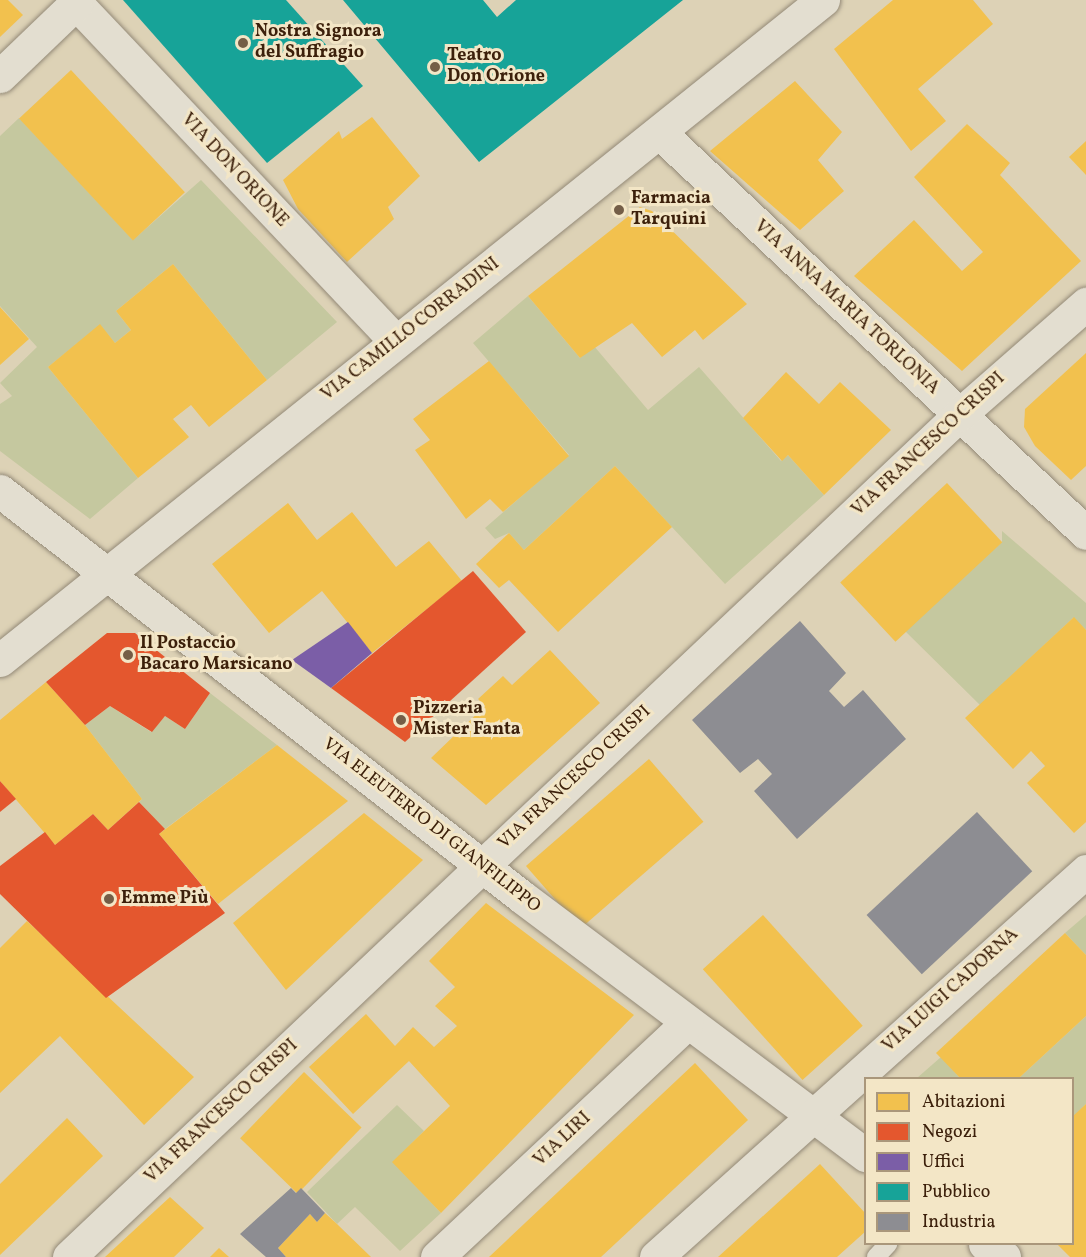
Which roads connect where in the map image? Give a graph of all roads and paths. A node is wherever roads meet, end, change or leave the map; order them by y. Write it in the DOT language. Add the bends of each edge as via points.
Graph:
graph roads {
  1 [pos="823,0"];
  2 [pos="75,2"];
  3 [pos="0,76"];
  4 [pos="660,133"];
  5 [pos="1086,304"];
  6 [pos="396,342"];
  7 [pos="959,415"];
  8 [pos="0,491"];
  9 [pos="1086,533"];
  10 [pos="106,572"];
  11 [pos="0,660"];
  12 [pos="483,866"];
  13 [pos="1086,871"];
  14 [pos="687,1023"];
  15 [pos="812,1115"];
  16 [pos="864,1154"];
  17 [pos="887,1245"];
  18 [pos="986,1245"];
  19 [pos="69,1257"];
  20 [pos="438,1257"];
  21 [pos="656,1257"];
  22 [pos="876,1257"];
  23 [pos="1004,1257"];
  1 -- 4 [label="street, VIA CAMILLO CORRADINI"];
  2 -- 3 [label="street"];
  2 -- 6 [label="street, VIA DON ORIONE"];
  4 -- 6 [label="street, VIA CAMILLO CORRADINI"];
  4 -- 7 [label="street, VIA ANNA MARIA TORLONIA"];
  5 -- 7 [label="street, VIA FRANCESCO CRISPI"];
  6 -- 10 [label="street, VIA CAMILLO CORRADINI"];
  7 -- 9 [label="street, VIA ANNA MARIA TORLONIA"];
  7 -- 12 [label="street, VIA FRANCESCO CRISPI"];
  8 -- 10 [label="street, VIA ELEUTERIO DI GIANFILIPPO"];
  10 -- 11 [label="street, VIA CAMILLO CORRADINI"];
  10 -- 12 [label="street, VIA ELEUTERIO DI GIANFILIPPO"];
  12 -- 14 [label="street, VIA ELEUTERIO DI GIANFILIPPO"];
  12 -- 19 [label="street, VIA FRANCESCO CRISPI"];
  13 -- 15 [label="street, VIA LUIGI CADORNA"];
  14 -- 15 [label="street, VIA ELEUTERIO DI GIANFILIPPO"];
  14 -- 20 [label="street, VIA LIRI"];
  15 -- 16 [label="street, VIA ELEUTERIO DI GIANFILIPPO"];
  15 -- 21 [label="street, VIA LUIGI CADORNA"];
  17 -- 22 [label="lane"];
  18 -- 23 [label="street"];
}
